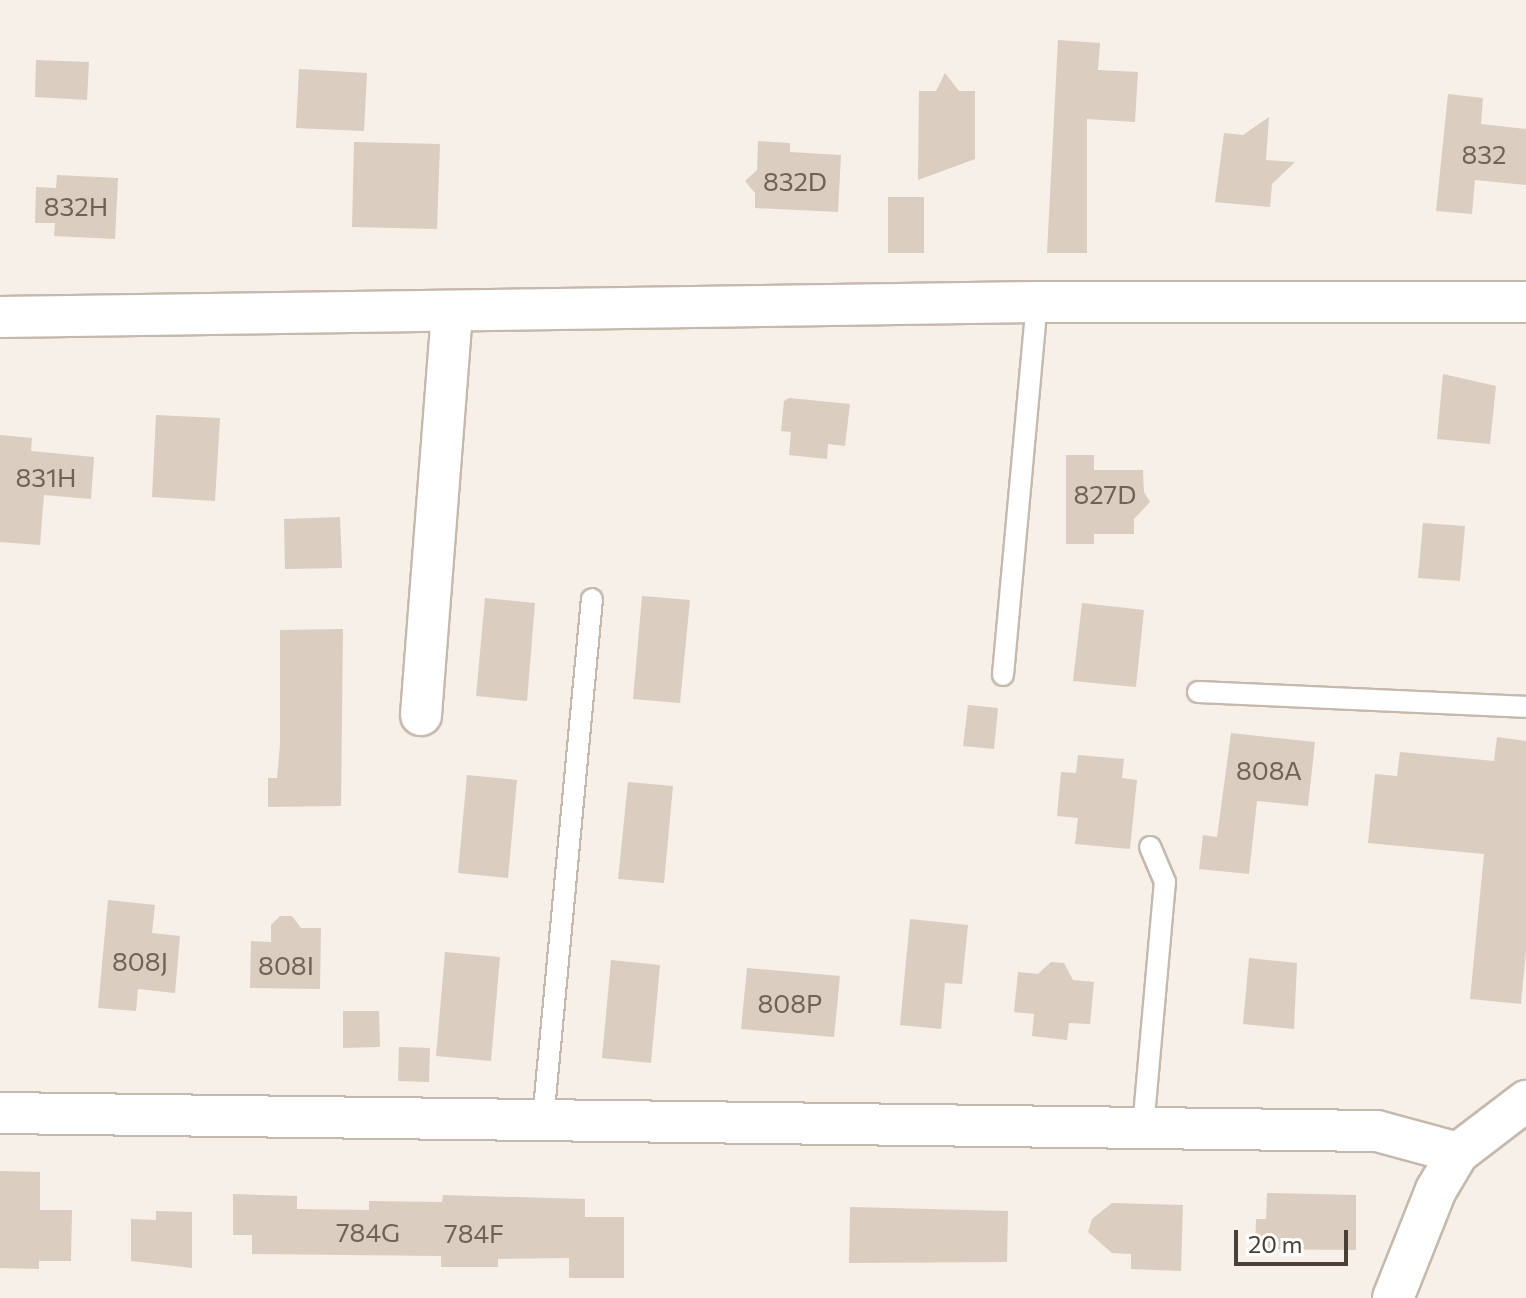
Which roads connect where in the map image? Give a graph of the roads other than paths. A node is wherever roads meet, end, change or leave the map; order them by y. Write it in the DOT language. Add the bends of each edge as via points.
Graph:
graph roads {
  1 [pos="1037,302"];
  2 [pos="1526,302"];
  3 [pos="452,311"];
  4 [pos="0,317"];
  5 [pos="592,599"];
  6 [pos="1003,675"];
  7 [pos="1198,692"];
  8 [pos="1526,707"];
  9 [pos="421,715"];
  10 [pos="1150,847"];
  11 [pos="1526,1102"];
  12 [pos="0,1113"];
  13 [pos="543,1120"];
  14 [pos="1143,1128"];
  15 [pos="1458,1153"];
  16 [pos="1393,1298"];
  1 -- 2 [label="street"];
  1 -- 3 [label="street"];
  1 -- 6 [label="lane"];
  3 -- 4 [label="street"];
  3 -- 9 [label="street"];
  5 -- 13 [label="lane"];
  7 -- 8 [label="lane"];
  10 -- 14 [label="lane" via="1165,882"];
  11 -- 15 [label="street"];
  12 -- 13 [label="street"];
  13 -- 14 [label="street"];
  14 -- 15 [label="street" via="1377,1131"];
  15 -- 16 [label="street" via="1436,1190"];
}
